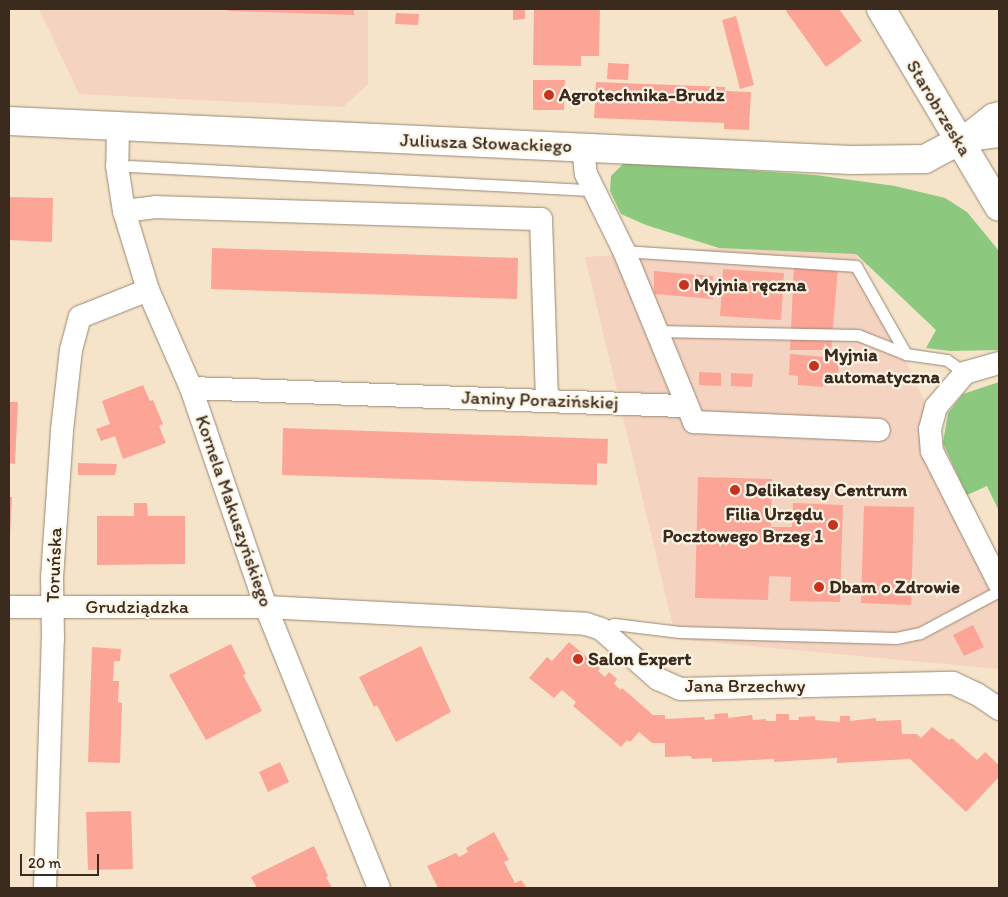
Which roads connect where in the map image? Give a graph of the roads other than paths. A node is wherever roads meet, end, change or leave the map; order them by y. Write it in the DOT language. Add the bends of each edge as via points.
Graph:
graph roads {
  1 [pos="881,9"];
  2 [pos="999,113"];
  3 [pos="9,120"];
  4 [pos="118,127"];
  5 [pos="999,136"];
  6 [pos="959,141"];
  7 [pos="583,147"];
  8 [pos="130,166"];
  9 [pos="594,190"];
  10 [pos="999,207"];
  11 [pos="124,211"];
  12 [pos="624,250"];
  13 [pos="148,290"];
  14 [pos="655,331"];
  15 [pos="906,354"];
  16 [pos="999,363"];
  17 [pos="965,373"];
  18 [pos="191,388"];
  19 [pos="548,400"];
  20 [pos="686,406"];
  21 [pos="878,430"];
  22 [pos="999,583"];
  23 [pos="999,591"];
  24 [pos="9,607"];
  25 [pos="52,607"];
  26 [pos="266,607"];
  27 [pos="602,629"];
  28 [pos="999,709"];
  29 [pos="45,888"];
  30 [pos="379,888"];
  1 -- 6 [label="street, Starobrzeska"];
  2 -- 6 [label="street"];
  3 -- 4 [label="street, Juliusza Słowackiego"];
  4 -- 7 [label="street, Juliusza Słowackiego"];
  4 -- 11 [label="street, Kornela Makuszyńskiego" via="117,166"];
  5 -- 6 [label="street"];
  6 -- 7 [label="street, Juliusza Słowackiego" via="925,159 860,160"];
  6 -- 10 [label="street, Starobrzeska"];
  7 -- 9 [label="street" via="586,174"];
  8 -- 9 [label="lane"];
  9 -- 12 [label="street"];
  11 -- 13 [label="street, Kornela Makuszyńskiego"];
  11 -- 19 [label="street" via="156,207 541,219"];
  12 -- 14 [label="street"];
  12 -- 15 [label="lane" via="856,266"];
  13 -- 18 [label="street, Kornela Makuszyńskiego"];
  13 -- 25 [label="street, Toruńska" via="80,317 71,350 62,430"];
  14 -- 15 [label="lane" via="858,335"];
  14 -- 20 [label="street"];
  15 -- 17 [label="lane" via="947,360"];
  16 -- 17 [label="street"];
  17 -- 22 [label="street" via="936,407 930,429 932,451"];
  18 -- 19 [label="street, Janiny Porazińskiej"];
  18 -- 26 [label="street, Kornela Makuszyńskiego"];
  19 -- 20 [label="street, Janiny Porazińskiej"];
  20 -- 21 [label="street" via="694,422"];
  23 -- 27 [label="lane" via="920,633 896,638 680,632 614,624"];
  24 -- 25 [label="street, Grudziądzka"];
  25 -- 26 [label="street, Grudziądzka"];
  25 -- 29 [label="street, Toruńska"];
  26 -- 27 [label="street, Jana Brzechwy" via="586,624"];
  26 -- 30 [label="street, Kornela Makuszyńskiego"];
  27 -- 28 [label="street, Jana Brzechwy" via="658,680 680,689 953,683 978,694"];
}
